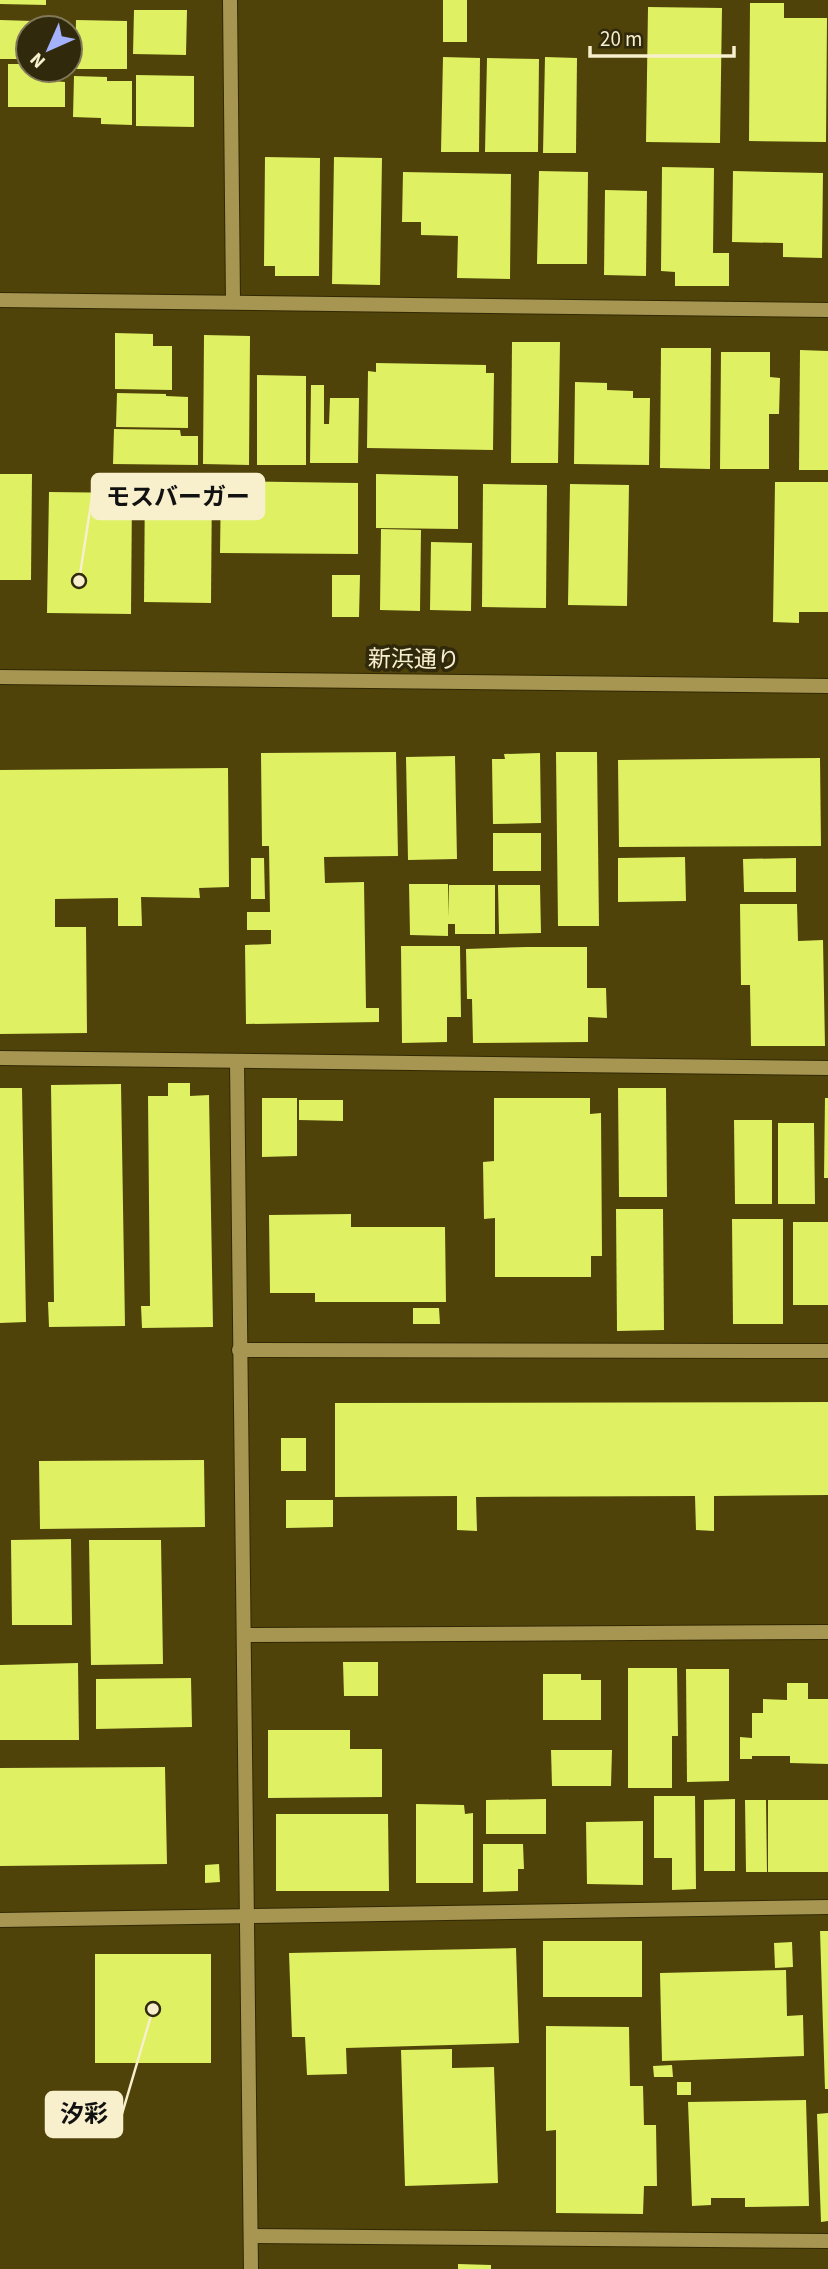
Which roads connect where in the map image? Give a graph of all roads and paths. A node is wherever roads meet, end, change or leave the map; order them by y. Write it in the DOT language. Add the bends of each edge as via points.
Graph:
graph roads {
  1 [pos="230,0"];
  2 [pos="0,300"];
  3 [pos="233,302"];
  4 [pos="828,310"];
  5 [pos="0,677"];
  6 [pos="828,686"];
  7 [pos="0,1058"];
  8 [pos="237,1062"];
  9 [pos="828,1068"];
  10 [pos="239,1350"];
  11 [pos="828,1351"];
  12 [pos="828,1632"];
  13 [pos="244,1635"];
  14 [pos="828,1907"];
  15 [pos="247,1916"];
  16 [pos="0,1920"];
  17 [pos="251,2236"];
  18 [pos="828,2241"];
  19 [pos="251,2269"];
  1 -- 3 [label="street"];
  2 -- 3 [label="street"];
  3 -- 4 [label="street"];
  5 -- 6 [label="street, 新浜通り"];
  7 -- 8 [label="street"];
  8 -- 9 [label="street"];
  8 -- 10 [label="street"];
  10 -- 11 [label="street"];
  10 -- 13 [label="street"];
  12 -- 13 [label="street"];
  13 -- 15 [label="street"];
  14 -- 15 [label="street"];
  15 -- 16 [label="street"];
  15 -- 17 [label="street"];
  17 -- 18 [label="street"];
  17 -- 19 [label="street"];
}
